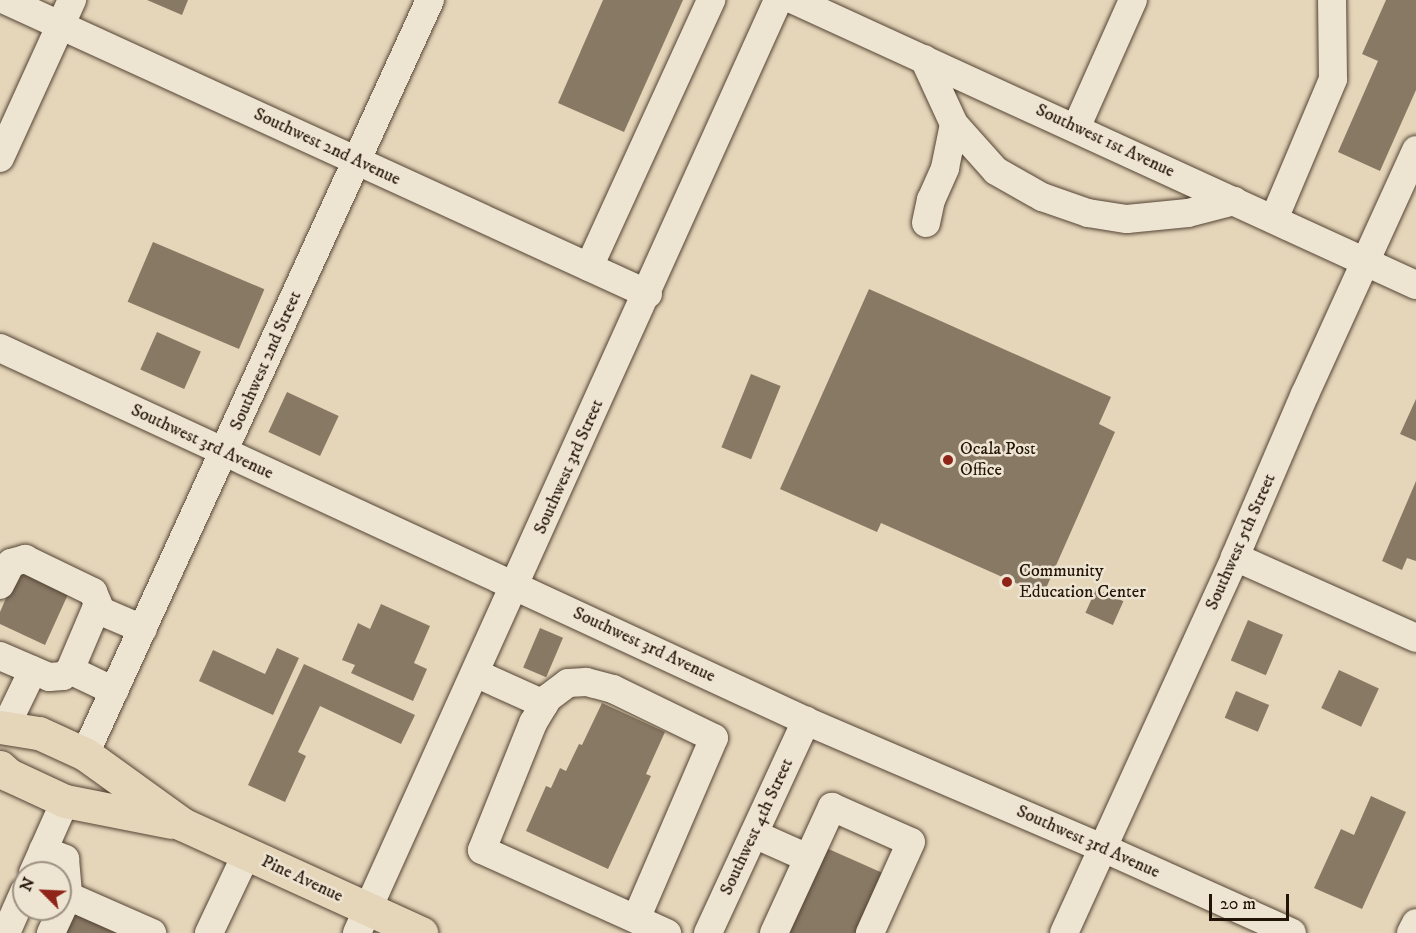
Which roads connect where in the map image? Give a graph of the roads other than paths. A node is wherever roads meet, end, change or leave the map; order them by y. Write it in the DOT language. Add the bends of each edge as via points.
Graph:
graph roads {
  1 [pos="5,0"];
  2 [pos="430,0"];
  3 [pos="711,0"];
  4 [pos="778,0"];
  5 [pos="794,0"];
  6 [pos="1133,0"];
  7 [pos="1332,0"];
  8 [pos="66,13"];
  9 [pos="924,59"];
  10 [pos="954,124"];
  11 [pos="1076,128"];
  12 [pos="1416,150"];
  13 [pos="0,158"];
  14 [pos="357,161"];
  15 [pos="1234,201"];
  16 [pos="1274,219"];
  17 [pos="926,223"];
  18 [pos="1364,262"];
  19 [pos="589,267"];
  20 [pos="1416,285"];
  21 [pos="648,294"];
  22 [pos="0,348"];
  23 [pos="224,453"];
  24 [pos="1235,557"];
  25 [pos="515,584"];
  26 [pos="0,585"];
  27 [pos="96,609"];
  28 [pos="143,629"];
  29 [pos="1416,638"];
  30 [pos="0,656"];
  31 [pos="33,670"];
  32 [pos="70,670"];
  33 [pos="475,673"];
  34 [pos="114,691"];
  35 [pos="544,704"];
  36 [pos="806,721"];
  37 [pos="3,728"];
  38 [pos="85,754"];
  39 [pos="0,767"];
  40 [pos="65,801"];
  41 [pos="182,824"];
  42 [pos="754,834"];
  43 [pos="1102,848"];
  44 [pos="247,854"];
  45 [pos="808,858"];
  46 [pos="38,861"];
  47 [pos="65,861"];
  48 [pos="72,898"];
  49 [pos="636,919"];
  50 [pos="362,921"];
  51 [pos="1416,923"];
  52 [pos="142,931"];
  53 [pos="1285,932"];
  54 [pos="209,933"];
  55 [pos="421,933"];
  56 [pos="668,933"];
  57 [pos="708,933"];
  58 [pos="774,933"];
  59 [pos="870,933"];
  60 [pos="1064,933"];
  61 [pos="1411,933"];
  1 -- 8 [label="street, Southwest 2nd Avenue"];
  2 -- 14 [label="street, Southwest 2nd Street"];
  3 -- 19 [label="street"];
  4 -- 21 [label="street, Southwest 3rd Street"];
  5 -- 9 [label="street, Southwest 1st Avenue"];
  6 -- 11 [label="street"];
  7 -- 16 [label="street" via="1333,79"];
  8 -- 13 [label="street"];
  8 -- 14 [label="street, Southwest 2nd Avenue"];
  9 -- 10 [label="street"];
  9 -- 11 [label="street, Southwest 1st Avenue"];
  10 -- 15 [label="street" via="996,171 1042,197 1088,213 1127,219 1188,213"];
  10 -- 17 [label="street" via="945,168"];
  11 -- 15 [label="street, Southwest 1st Avenue"];
  12 -- 18 [label="street, Southwest 5th Street"];
  14 -- 19 [label="street, Southwest 2nd Avenue"];
  14 -- 23 [label="street, Southwest 2nd Street"];
  15 -- 16 [label="street, Southwest 1st Avenue"];
  16 -- 18 [label="street, Southwest 1st Avenue"];
  18 -- 20 [label="street, Southwest 1st Avenue"];
  18 -- 24 [label="street, Southwest 5th Street"];
  19 -- 21 [label="street, Southwest 2nd Avenue"];
  21 -- 25 [label="street, Southwest 3rd Street"];
  22 -- 23 [label="street, Southwest 3rd Avenue"];
  23 -- 25 [label="street, Southwest 3rd Avenue"];
  23 -- 28 [label="street, Southwest 2nd Street"];
  24 -- 29 [label="street"];
  24 -- 43 [label="street, Southwest 5th Street"];
  25 -- 33 [label="street, Southwest 3rd Street"];
  25 -- 36 [label="street, Southwest 3rd Avenue"];
  26 -- 27 [label="street" via="11,563 25,559 93,592"];
  27 -- 28 [label="street"];
  27 -- 32 [label="street"];
  28 -- 34 [label="street, Southwest 2nd Street"];
  30 -- 31 [label="street"];
  31 -- 32 [label="street" via="49,677 63,676"];
  31 -- 37 [label="street"];
  32 -- 34 [label="street"];
  33 -- 35 [label="street"];
  33 -- 50 [label="street, Southwest 3rd Street"];
  34 -- 38 [label="street, Southwest 2nd Street"];
  35 -- 49 [label="street" via="482,850"];
  35 -- 49 [label="street" via="568,683 586,682 613,689 714,738"];
  36 -- 42 [label="street, Southwest 4th Street"];
  36 -- 43 [label="street, Southwest 3rd Avenue"];
  37 -- 38 [label="highway, Pine Avenue" via="39,733"];
  38 -- 41 [label="highway, Pine Avenue"];
  39 -- 40 [label="highway, Pine Avenue"];
  40 -- 41 [label="highway, Pine Avenue"];
  40 -- 46 [label="street"];
  41 -- 44 [label="highway, Pine Avenue"];
  42 -- 45 [label="street"];
  42 -- 57 [label="street, Southwest 4th Street"];
  43 -- 53 [label="street, Southwest 3rd Avenue"];
  43 -- 60 [label="street, Southwest 5th Street"];
  44 -- 50 [label="highway, Pine Avenue"];
  44 -- 54 [label="street"];
  45 -- 58 [label="street"];
  45 -- 59 [label="street" via="832,807 911,842"];
  46 -- 47 [label="street"];
  48 -- 52 [label="street"];
  49 -- 56 [label="street"];
  50 -- 55 [label="highway, Pine Avenue"];
  51 -- 61 [label="street"];
}
